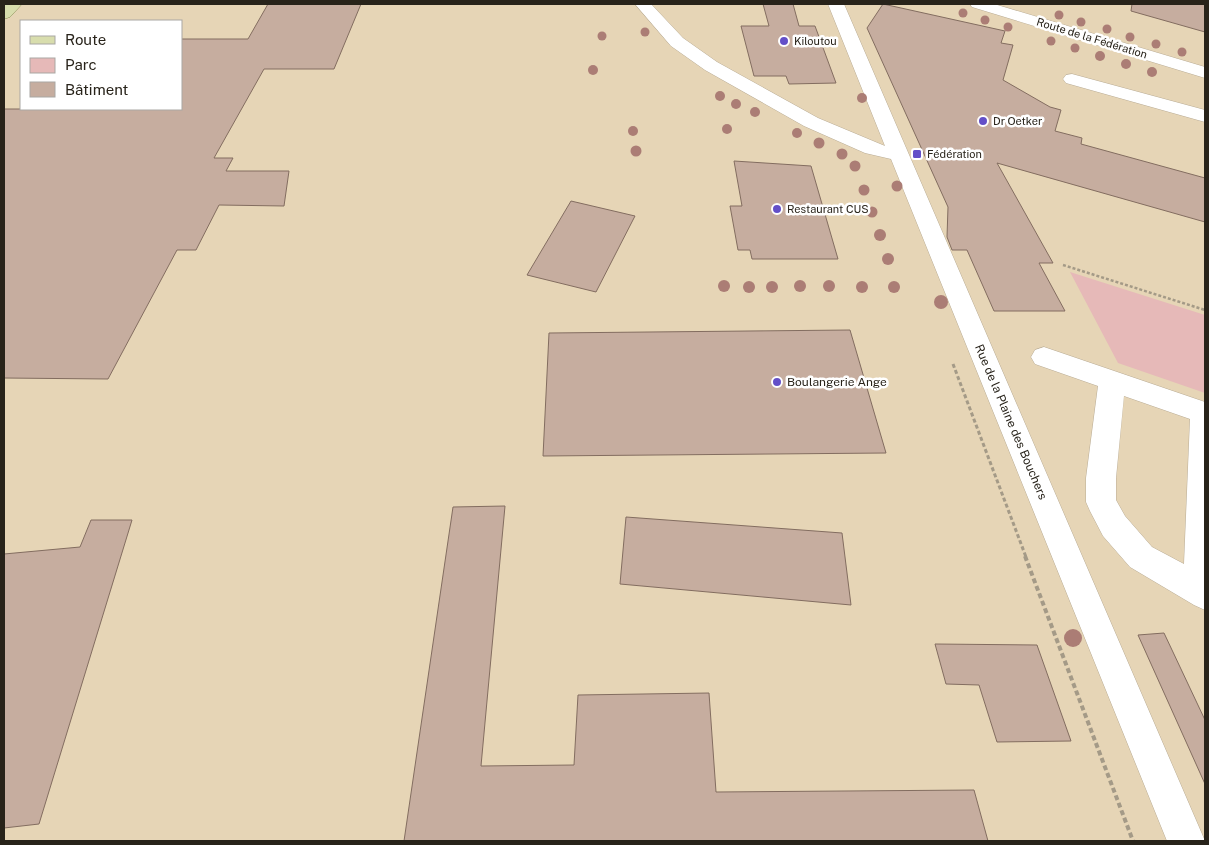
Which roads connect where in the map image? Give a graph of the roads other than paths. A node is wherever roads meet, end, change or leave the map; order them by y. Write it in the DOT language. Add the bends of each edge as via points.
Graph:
graph roads {
  1 [pos="14,4"];
  2 [pos="643,4"];
  3 [pos="836,4"];
  4 [pos="978,4"];
  5 [pos="4,14"];
  6 [pos="1205,73"];
  7 [pos="1072,78"];
  8 [pos="1205,116"];
  9 [pos="900,155"];
  10 [pos="1044,357"];
  11 [pos="1112,381"];
  12 [pos="1204,413"];
  13 [pos="1205,463"];
  14 [pos="1205,593"];
  15 [pos="1186,841"];
  1 -- 5 [label="main road"];
  2 -- 9 [label="street" via="677,42 711,66 811,122 872,149"];
  3 -- 9 [label="street, Rue de la Plaine des Bouchers"];
  4 -- 6 [label="street, Route de la Fédération"];
  7 -- 8 [label="street"];
  9 -- 15 [label="street, Rue de la Plaine des Bouchers"];
  10 -- 11 [label="street"];
  11 -- 12 [label="street"];
  11 -- 14 [label="street" via="1101,502 1114,526 1141,557"];
  12 -- 13 [label="street"];
  13 -- 14 [label="street" via="1200,572"];
}
